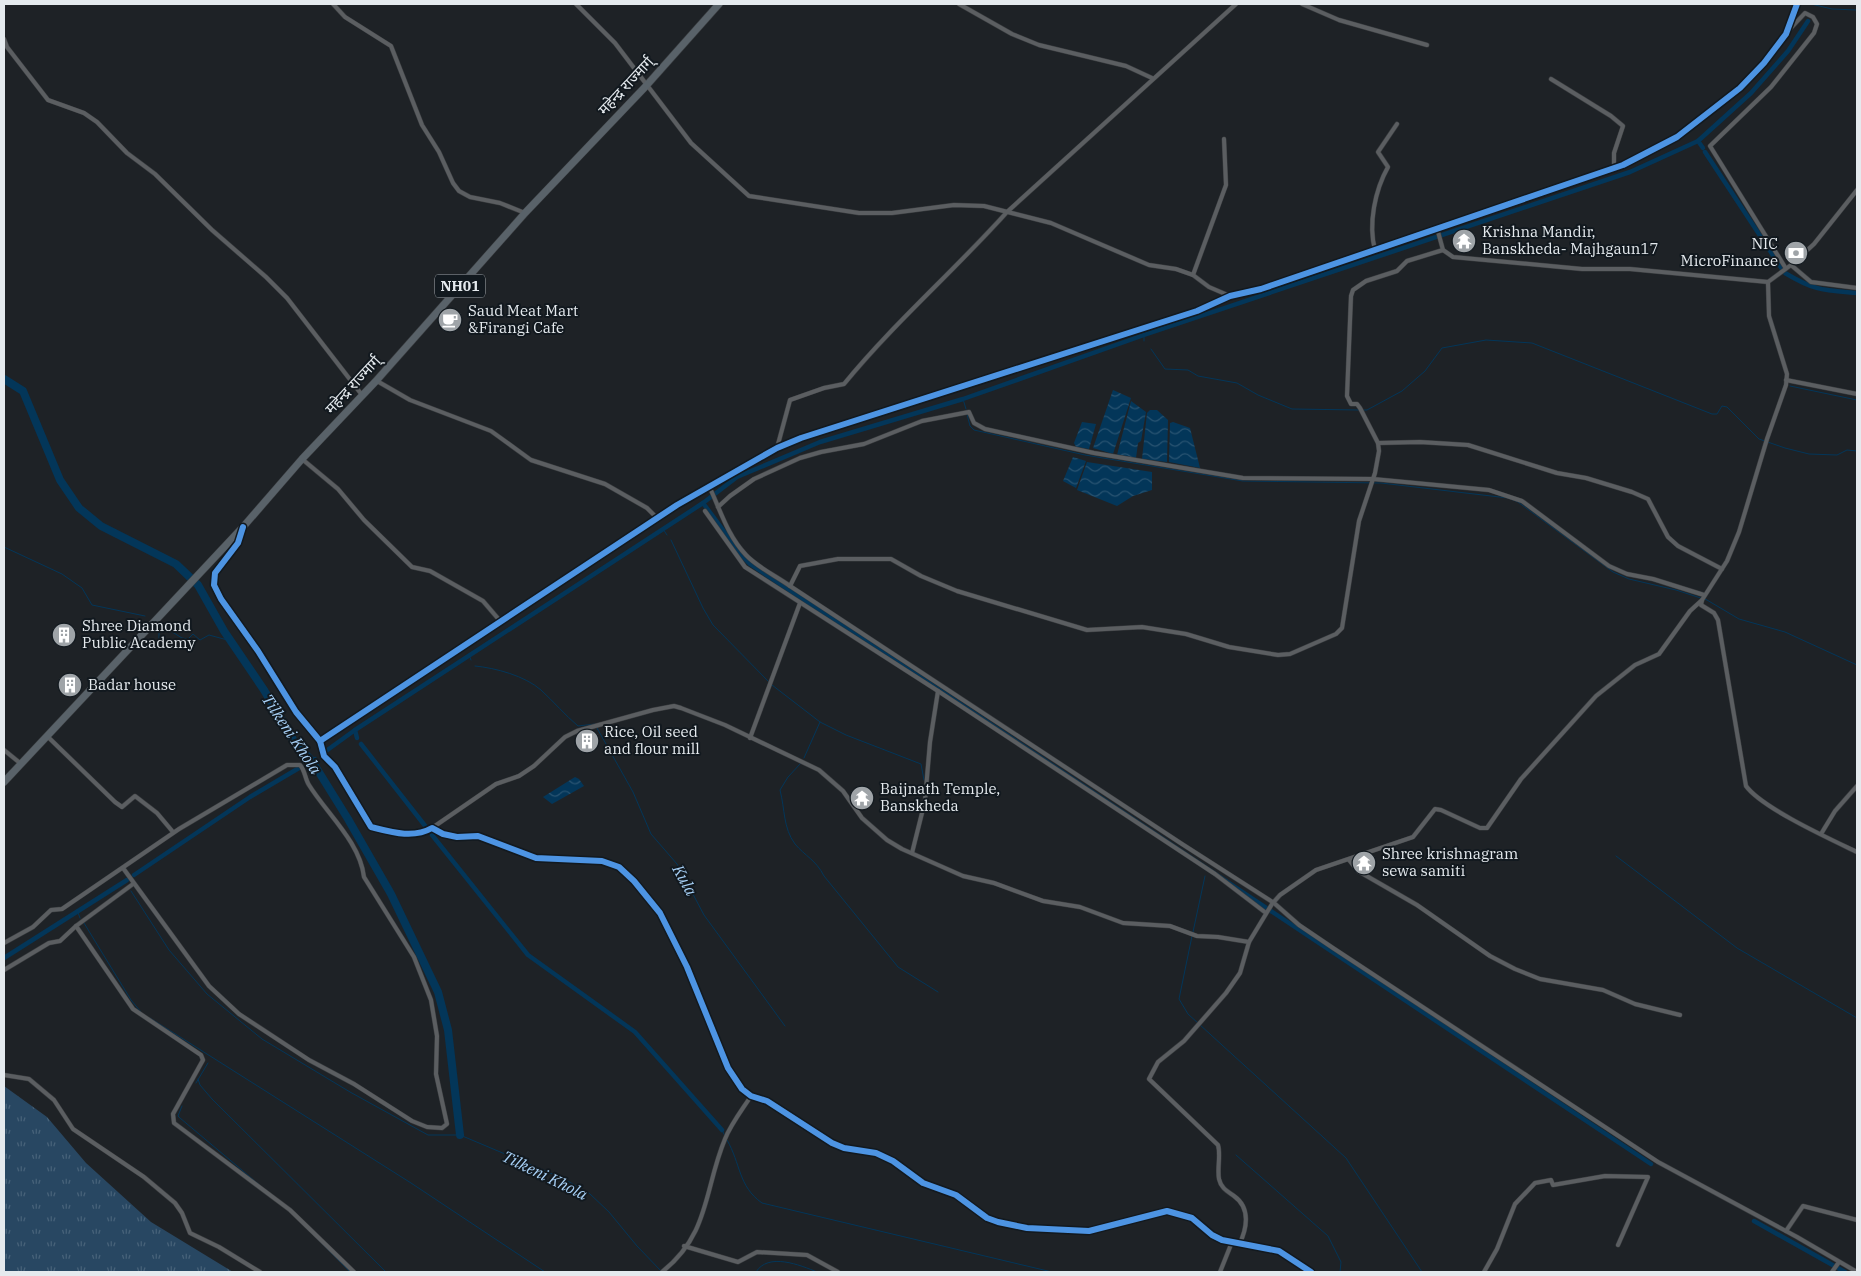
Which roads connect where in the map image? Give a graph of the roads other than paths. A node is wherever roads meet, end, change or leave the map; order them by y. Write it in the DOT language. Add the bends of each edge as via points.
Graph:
graph roads {
  1 [pos="333,4"];
  2 [pos="576,4"];
  3 [pos="719,4"];
  4 [pos="959,4"];
  5 [pos="1236,4"];
  6 [pos="1302,4"];
  7 [pos="1797,4"];
  8 [pos="1786,34"];
  9 [pos="4,39"];
  10 [pos="1427,45"];
  11 [pos="1152,78"];
  12 [pos="1550,79"];
  13 [pos="646,86"];
  14 [pos="1396,124"];
  15 [pos="1224,139"];
  16 [pos="1614,168"];
  17 [pos="1857,190"];
  18 [pos="1007,212"];
  19 [pos="524,213"];
  20 [pos="1437,228"];
  21 [pos="1443,248"];
  22 [pos="1375,250"];
  23 [pos="1790,265"];
  24 [pos="1785,267"];
  25 [pos="1193,275"];
  26 [pos="1768,282"];
  27 [pos="1857,288"];
  28 [pos="1230,296"];
  29 [pos="1786,380"];
  30 [pos="376,381"];
  31 [pos="1857,394"];
  32 [pos="362,395"];
  33 [pos="1378,443"];
  34 [pos="777,448"];
  35 [pos="302,459"];
  36 [pos="1372,482"];
  37 [pos="709,486"];
  38 [pos="718,508"];
  39 [pos="705,511"];
  40 [pos="657,518"];
  41 [pos="244,527"];
  42 [pos="1722,570"];
  43 [pos="790,586"];
  44 [pos="1704,595"];
  45 [pos="1702,600"];
  46 [pos="800,603"];
  47 [pos="501,622"];
  48 [pos="938,691"];
  49 [pos="47,736"];
  50 [pos="750,738"];
  51 [pos="320,741"];
  52 [pos="4,750"];
  53 [pos="20,763"];
  54 [pos="4,781"];
  55 [pos="1857,786"];
  56 [pos="432,828"];
  57 [pos="173,832"];
  58 [pos="1821,834"];
  59 [pos="1857,852"];
  60 [pos="912,853"];
  61 [pos="1349,860"];
  62 [pos="123,868"];
  63 [pos="133,884"];
  64 [pos="1273,904"];
  65 [pos="1266,912"];
  66 [pos="76,926"];
  67 [pos="1249,942"];
  68 [pos="4,943"];
  69 [pos="4,970"];
  70 [pos="1680,1015"];
  71 [pos="4,1075"];
  72 [pos="751,1096"];
  73 [pos="1857,1220"];
  74 [pos="1786,1231"];
  75 [pos="1232,1242"];
  76 [pos="1239,1245"];
  77 [pos="1618,1245"];
  78 [pos="684,1246"];
  79 [pos="1838,1264"];
  80 [pos="1832,1271"];
  81 [pos="260,1272"];
  82 [pos="354,1272"];
  83 [pos="662,1272"];
  84 [pos="838,1272"];
  85 [pos="1220,1272"];
  86 [pos="1311,1272"];
  87 [pos="1484,1272"];
  88 [pos="1857,1272"];
  1 -- 19 [label="street" via="345,17 391,46 422,125 459,191 470,197 500,202"];
  2 -- 13 [label="street" via="615,43"];
  3 -- 13 [label="highway, महेन्द्र राज्मार्ग् / NH01"];
  4 -- 11 [label="street" via="1012,34 1039,45 1126,66"];
  5 -- 11 [label="street"];
  6 -- 10 [label="street" via="1354,25"];
  7 -- 8 [label="street"];
  8 -- 16 [label="street" via="1740,88 1700,120 1677,137"];
  8 -- 24 [label="street" via="1805,13 1818,24 1771,87 1710,146"];
  9 -- 32 [label="street" via="48,100 84,113 96,122 127,154 155,174 280,291"];
  11 -- 18 [label="street"];
  12 -- 16 [label="street" via="1623,126 1614,153"];
  13 -- 18 [label="street" via="691,143 749,196 859,213 954,206 984,206"];
  13 -- 19 [label="highway, महेन्द्र राज्मार्ग् / NH01"];
  14 -- 22 [label="street" via="1378,152 1388,167 1380,182 1373,220"];
  15 -- 25 [label="street" via="1226,185"];
  16 -- 20 [label="street"];
  17 -- 23 [label="street" via="1814,244"];
  18 -- 25 [label="street" via="1051,223 1149,265"];
  18 -- 34 [label="street" via="844,384 790,400"];
  19 -- 30 [label="highway, महेन्द्र राज्मार्ग् / NH01"];
  20 -- 21 [label="street"];
  20 -- 22 [label="street"];
  21 -- 26 [label="street" via="1453,257"];
  21 -- 33 [label="street" via="1408,261 1398,271 1366,281 1353,290 1347,396 1351,404 1357,404 1361,410"];
  22 -- 28 [label="street" via="1261,289"];
  23 -- 24 [label="street"];
  23 -- 27 [label="street" via="1811,282"];
  24 -- 26 [label="street"];
  25 -- 28 [label="street" via="1209,287"];
  26 -- 29 [label="street" via="1769,316 1784,361"];
  28 -- 34 [label="street" via="1189,314"];
  29 -- 31 [label="street"];
  29 -- 42 [label="street" via="1739,532"];
  30 -- 32 [label="highway, महेन्द्र राज्मार्ग् / NH01"];
  30 -- 40 [label="street" via="410,400 491,431 530,460 606,484 647,508"];
  32 -- 35 [label="highway, महेन्द्र राज्मार्ग् / NH01"];
  33 -- 36 [label="street"];
  33 -- 42 [label="street" via="1468,445 1632,492 1648,500 1668,537 1678,546"];
  34 -- 37 [label="street"];
  35 -- 41 [label="highway, महेन्द्र राज्मार्ग् / NH01"];
  35 -- 47 [label="street" via="338,489 401,557 412,566 430,571 483,601"];
  36 -- 38 [label="street" via="1244,478 1156,464 985,429 974,423 969,412 922,420 864,444 800,458 754,479"];
  36 -- 43 [label="street" via="1359,521 1342,628 1336,634 1290,654 1246,650 1186,634 1142,627 1087,630 957,590 921,576 891,559 838,559 800,566"];
  36 -- 44 [label="street" via="1489,490 1510,496 1542,514 1609,566"];
  37 -- 38 [label="street"];
  37 -- 40 [label="street"];
  38 -- 43 [label="street" via="723,522 746,555"];
  39 -- 46 [label="street" via="745,567"];
  40 -- 47 [label="street"];
  41 -- 49 [label="highway, महेन्द्र राज्मार्ग् / NH01"];
  41 -- 51 [label="street" via="238,543 215,573 214,585 296,712"];
  42 -- 44 [label="street"];
  43 -- 64 [label="street"];
  44 -- 45 [label="street"];
  45 -- 58 [label="street" via="1701,605 1714,613 1718,620 1746,786 1757,797"];
  45 -- 61 [label="street" via="1690,611 1659,654 1635,665 1611,683 1541,754 1487,828 1435,809 1413,837"];
  46 -- 48 [label="street"];
  46 -- 50 [label="street"];
  47 -- 51 [label="street"];
  48 -- 60 [label="street" via="925,801"];
  48 -- 65 [label="street" via="1215,874"];
  49 -- 53 [label="highway, महेन्द्र राज्मार्ग् / NH01"];
  49 -- 57 [label="street" via="115,802 122,806 135,796 157,813"];
  50 -- 56 [label="street" via="674,706 577,731 565,737 534,766 519,776 496,784"];
  50 -- 60 [label="street" via="819,770 843,791 875,830"];
  51 -- 56 [label="street" via="324,756 335,767 371,827 408,834 423,834"];
  52 -- 53 [label="street"];
  53 -- 54 [label="highway, महेन्द्र राज्मार्ग् / NH01"];
  55 -- 58 [label="street"];
  56 -- 72 [label="street" via="443,834 478,836 536,858 602,862 619,867 660,913 687,967 728,1068 742,1089"];
  57 -- 62 [label="street"];
  57 -- 63 [label="street" via="287,765 302,767 304,778 351,843 363,866 364,877 414,958 431,1000 437,1036 436,1074 447,1124 442,1128 427,1127 412,1121 240,1014 209,986"];
  58 -- 59 [label="street"];
  60 -- 67 [label="street" via="963,876 994,882 1043,901 1080,908 1123,923 1170,926 1197,936"];
  61 -- 64 [label="street" via="1305,876"];
  61 -- 70 [label="street" via="1358,871 1515,969 1540,979 1603,990 1635,1004"];
  62 -- 63 [label="street"];
  62 -- 68 [label="street" via="62,909 51,910 33,927"];
  63 -- 66 [label="street"];
  64 -- 65 [label="street"];
  64 -- 74 [label="street" via="1333,948 1658,1162"];
  65 -- 67 [label="street"];
  66 -- 69 [label="street" via="60,941 49,943"];
  66 -- 82 [label="street" via="133,1009 202,1055 203,1060 173,1114 174,1123 290,1210"];
  67 -- 76 [label="street" via="1240,973 1226,993 1184,1042 1158,1062 1149,1079 1218,1144 1219,1181 1242,1203 1245,1212 1245,1233"];
  71 -- 81 [label="street" via="29,1079 54,1100 73,1129 144,1177 175,1203 190,1233"];
  72 -- 75 [label="street" via="767,1101 832,1143 876,1152 923,1183 956,1195 987,1218 998,1222 1027,1228 1088,1231 1167,1211 1192,1218 1212,1235"];
  72 -- 78 [label="street" via="726,1137 700,1224"];
  73 -- 74 [label="street" via="1803,1206"];
  74 -- 79 [label="street"];
  75 -- 76 [label="street"];
  75 -- 85 [label="street"];
  76 -- 86 [label="street" via="1256,1245 1279,1251"];
  77 -- 87 [label="street" via="1648,1178 1605,1176 1553,1184 1551,1180 1536,1183 1515,1204"];
  78 -- 83 [label="street"];
  78 -- 84 [label="street" via="738,1262 757,1252 807,1255"];
  79 -- 80 [label="street"];
  79 -- 88 [label="street"];
}
